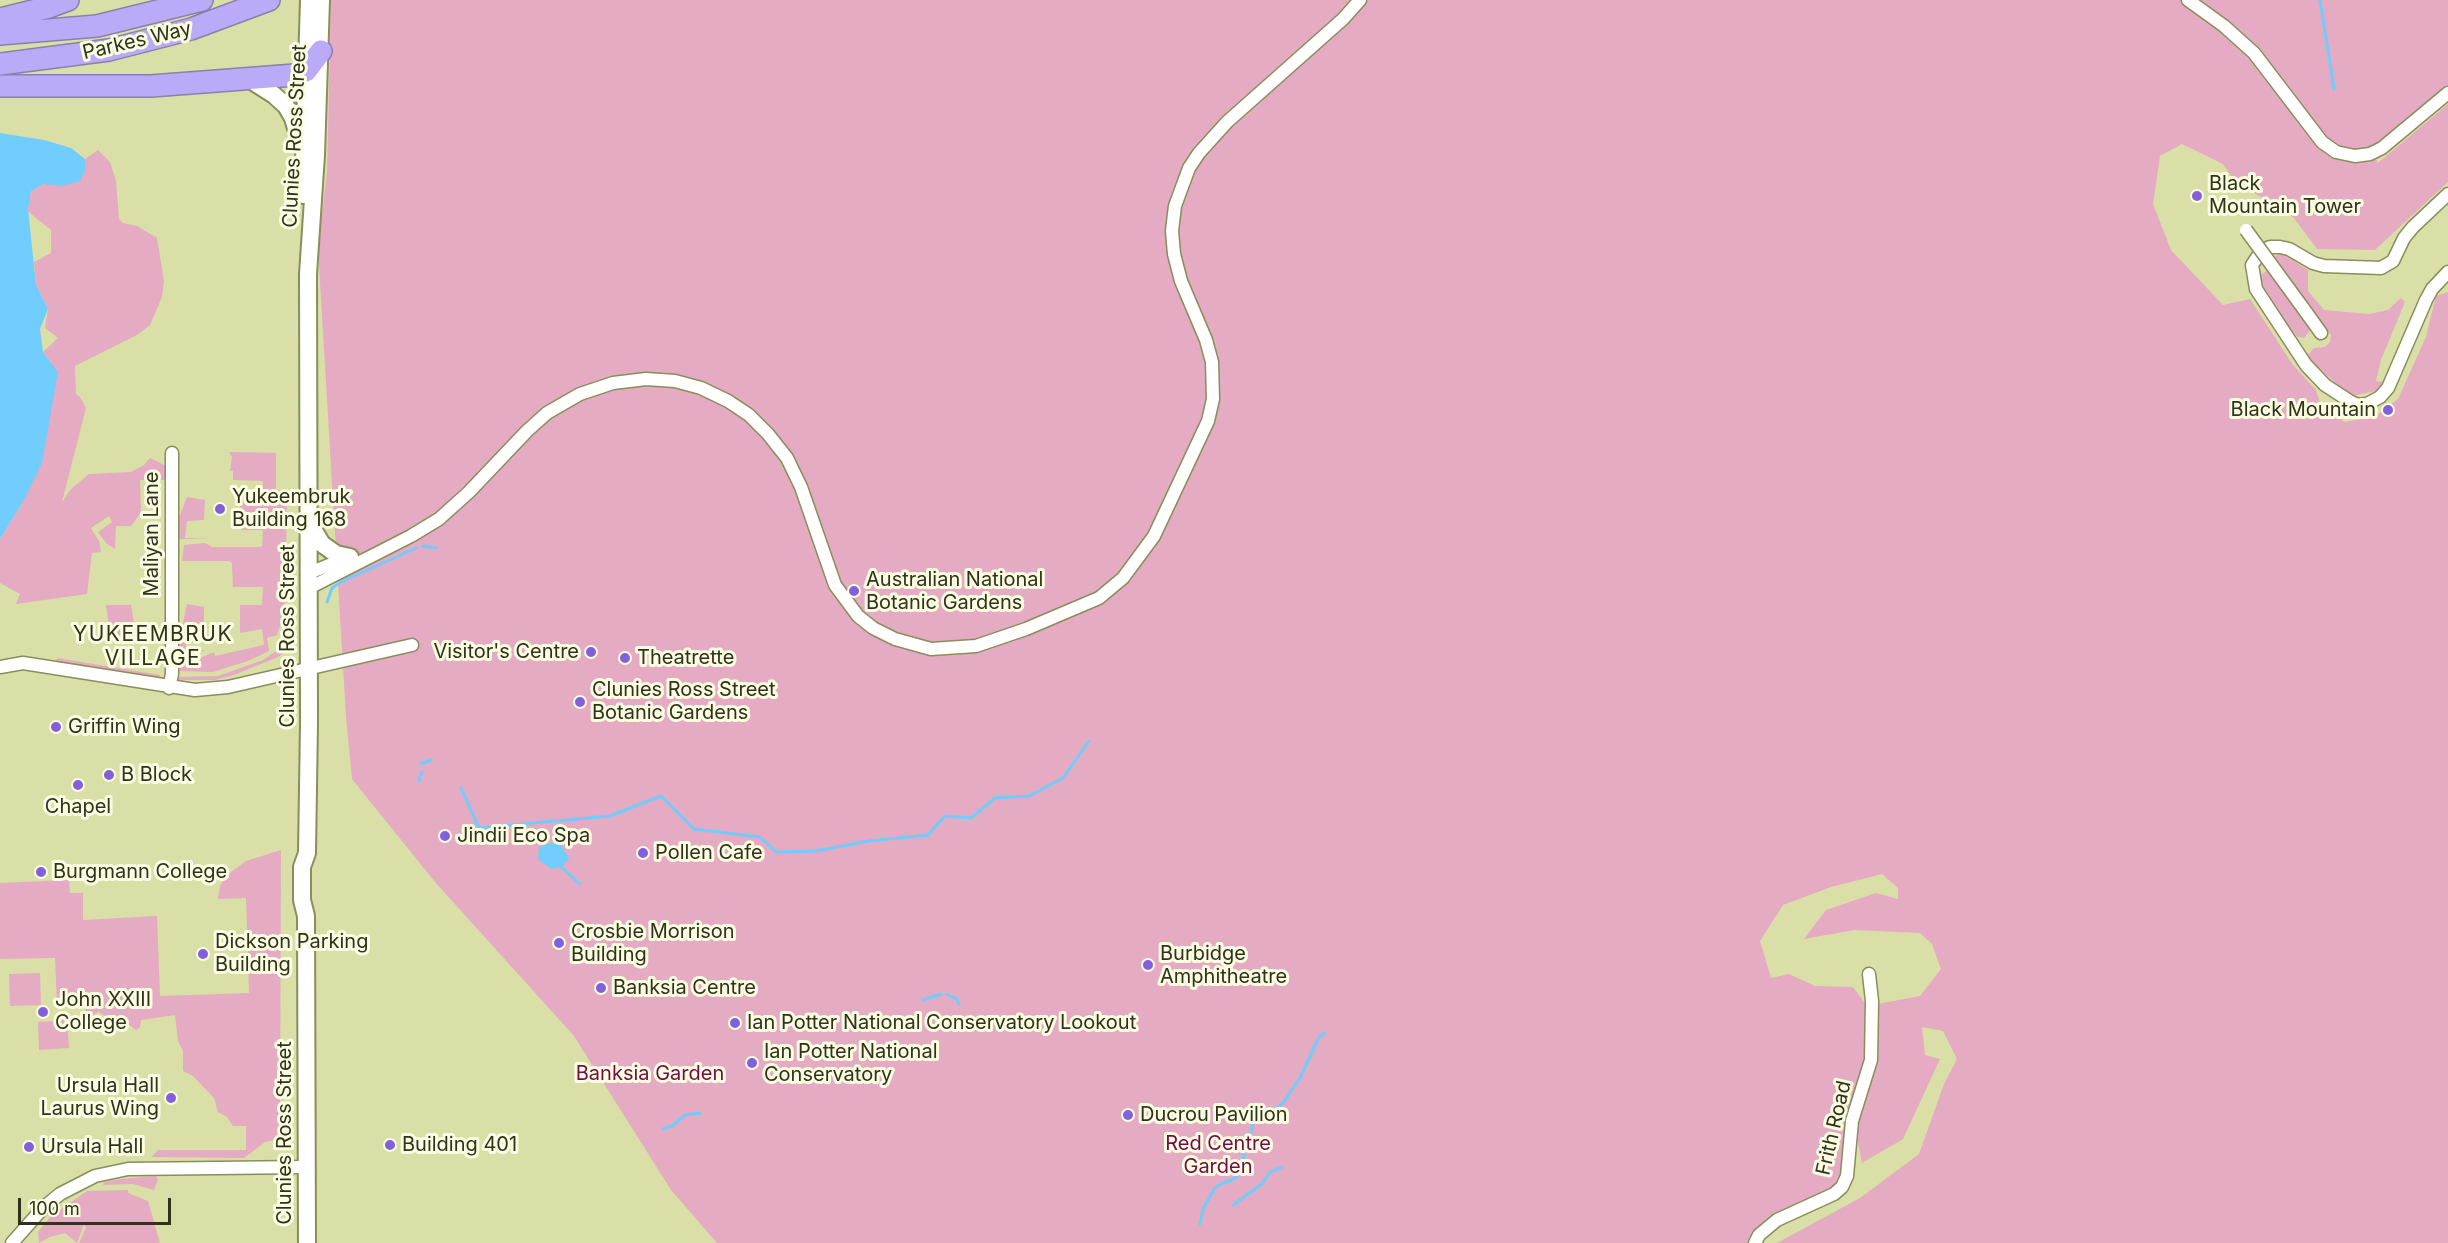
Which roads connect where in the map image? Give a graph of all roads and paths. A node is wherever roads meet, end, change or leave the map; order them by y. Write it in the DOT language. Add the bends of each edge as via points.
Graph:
graph roads {
  1 [pos="68,0"];
  2 [pos="202,0"];
  3 [pos="269,0"];
  4 [pos="309,0"];
  5 [pos="321,0"];
  6 [pos="1360,0"];
  7 [pos="2188,0"];
  8 [pos="0,19"];
  9 [pos="0,34"];
  10 [pos="321,51"];
  11 [pos="0,64"];
  12 [pos="306,71"];
  13 [pos="249,79"];
  14 [pos="0,86"];
  15 [pos="2448,93"];
  16 [pos="303,160"];
  17 [pos="2448,194"];
  18 [pos="2246,230"];
  19 [pos="2448,272"];
  20 [pos="308,274"];
  21 [pos="2321,333"];
  22 [pos="172,453"];
  23 [pos="308,521"];
  24 [pos="357,557"];
  25 [pos="309,580"];
  26 [pos="411,645"];
  27 [pos="0,667"];
  28 [pos="309,667"];
  29 [pos="169,687"];
  30 [pos="1869,975"];
  31 [pos="305,1167"];
  32 [pos="0,1243"];
  33 [pos="11,1243"];
  34 [pos="307,1243"];
  35 [pos="1755,1243"];
  1 -- 8 [label="highway"];
  2 -- 9 [label="highway, Parkes Way" via="97,26"];
  3 -- 11 [label="highway, Parkes Way" via="191,29 118,48"];
  4 -- 12 [label="street, Clunies Ross Street"];
  5 -- 10 [label="street, Clunies Ross Street"];
  6 -- 24 [label="street" via="1213,137 1189,168 1181,186 1172,231 1173,254 1180,281 1206,340 1212,362 1213,399 1208,421 1154,536 1123,578 1099,598 976,646 931,649 894,639 858,616 835,585 801,487 787,458 768,434 728,401 701,388 646,379 613,382 580,394 547,413 439,519 411,536"];
  7 -- 15 [label="street" via="2254,53 2322,142 2336,152 2355,156 2382,148"];
  10 -- 12 [label="highway"];
  10 -- 20 [label="street, Clunies Ross Street"];
  12 -- 13 [label="highway"];
  12 -- 16 [label="street, Clunies Ross Street"];
  13 -- 14 [label="highway" via="151,86"];
  13 -- 16 [label="street" via="286,106 293,118"];
  16 -- 20 [label="street, Clunies Ross Street" via="303,241"];
  17 -- 19 [label="street" via="2404,238 2394,261 2381,268 2324,266 2289,249 2270,247 2257,255 2252,270 2256,289 2306,365 2325,385 2358,405 2380,397 2388,388 2426,300"];
  18 -- 21 [label="street, bridge"];
  20 -- 23 [label="street, Clunies Ross Street"];
  22 -- 29 [label="street, Maliyan Lane"];
  23 -- 24 [label="street" via="322,544 336,554"];
  23 -- 25 [label="street, Clunies Ross Street"];
  24 -- 25 [label="street"];
  25 -- 28 [label="street, Clunies Ross Street"];
  26 -- 28 [label="street"];
  27 -- 29 [label="street" via="23,663"];
  28 -- 29 [label="street" via="228,687"];
  28 -- 31 [label="street, Clunies Ross Street" via="307,853 302,867 306,916"];
  30 -- 35 [label="street, Frith Road" via="1871,1060 1852,1121 1847,1176 1834,1194 1777,1220"];
  31 -- 33 [label="street" via="128,1169 95,1176 60,1194"];
  31 -- 34 [label="street, Clunies Ross Street"];
  32 -- 33 [label="street"];
}
